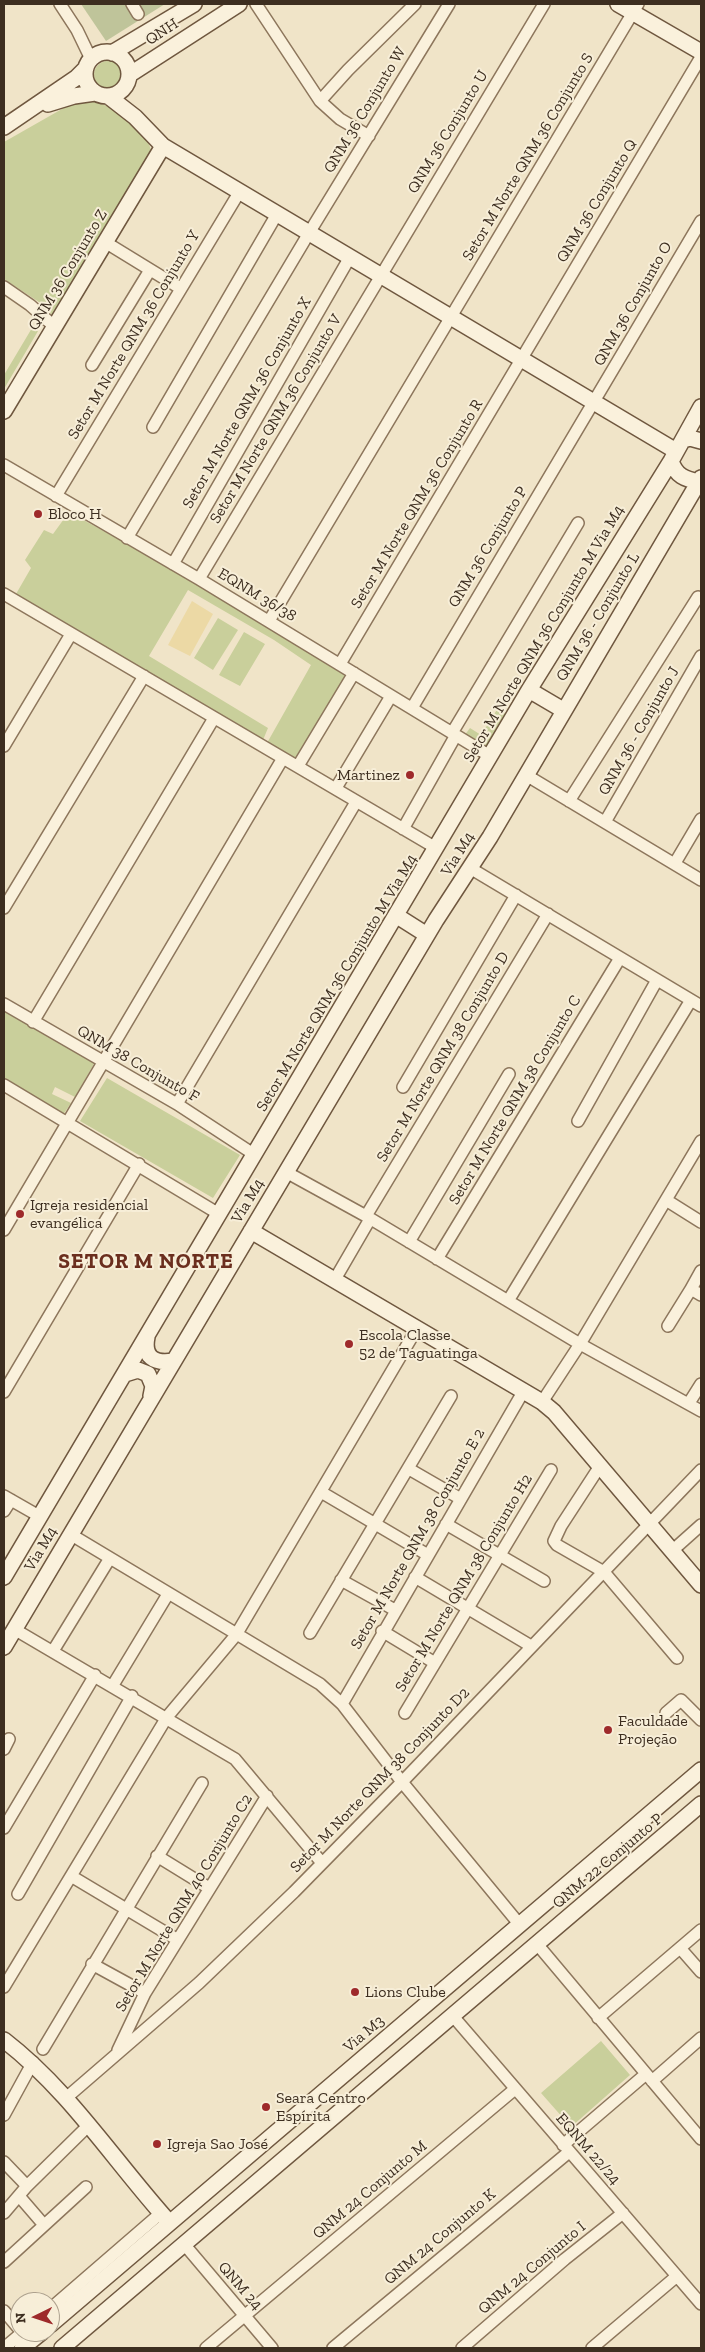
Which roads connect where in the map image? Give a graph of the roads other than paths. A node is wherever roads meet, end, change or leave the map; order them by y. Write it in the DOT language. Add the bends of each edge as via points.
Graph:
graph roads {
  1 [pos="60,4"];
  2 [pos="132,4"];
  3 [pos="194,4"];
  4 [pos="239,4"];
  5 [pos="256,4"];
  6 [pos="415,4"];
  7 [pos="449,4"];
  8 [pos="544,4"];
  9 [pos="618,4"];
  10 [pos="635,8"];
  11 [pos="138,14"];
  12 [pos="701,52"];
  13 [pos="701,57"];
  14 [pos="97,58"];
  15 [pos="128,79"];
  16 [pos="102,94"];
  17 [pos="320,101"];
  18 [pos="32,109"];
  19 [pos="4,127"];
  20 [pos="369,136"];
  21 [pos="157,141"];
  22 [pos="240,191"];
  23 [pos="277,214"];
  24 [pos="701,221"];
  25 [pos="309,233"];
  26 [pos="105,242"];
  27 [pos="350,258"];
  28 [pos="150,270"];
  29 [pos="380,276"];
  30 [pos="4,287"];
  31 [pos="180,288"];
  32 [pos="452,318"];
  33 [pos="55,327"];
  34 [pos="522,360"];
  35 [pos="92,365"];
  36 [pos="594,404"];
  37 [pos="701,407"];
  38 [pos="4,411"];
  39 [pos="152,427"];
  40 [pos="701,441"];
  41 [pos="677,451"];
  42 [pos="4,465"];
  43 [pos="700,480"];
  44 [pos="56,496"];
  45 [pos="578,523"];
  46 [pos="128,538"];
  47 [pos="173,564"];
  48 [pos="199,579"];
  49 [pos="4,594"];
  50 [pos="698,597"];
  51 [pos="269,622"];
  52 [pos="71,634"];
  53 [pos="701,656"];
  54 [pos="340,664"];
  55 [pos="354,673"];
  56 [pos="144,676"];
  57 [pos="529,690"];
  58 [pos="391,696"];
  59 [pos="412,708"];
  60 [pos="563,710"];
  61 [pos="214,718"];
  62 [pos="454,734"];
  63 [pos="4,746"];
  64 [pos="490,756"];
  65 [pos="283,758"];
  66 [pos="298,766"];
  67 [pos="526,775"];
  68 [pos="336,788"];
  69 [pos="569,801"];
  70 [pos="356,802"];
  71 [pos="701,819"];
  72 [pos="605,822"];
  73 [pos="403,829"];
  74 [pos="436,848"];
  75 [pos="675,863"];
  76 [pos="470,868"];
  77 [pos="701,880"];
  78 [pos="516,895"];
  79 [pos="4,908"];
  80 [pos="548,914"];
  81 [pos="396,916"];
  82 [pos="427,935"];
  83 [pos="620,958"];
  84 [pos="657,980"];
  85 [pos="696,1003"];
  86 [pos="4,1004"];
  87 [pos="33,1022"];
  88 [pos="104,1063"];
  89 [pos="509,1074"];
  90 [pos="4,1085"];
  91 [pos="402,1087"];
  92 [pos="177,1104"];
  93 [pos="578,1121"];
  94 [pos="67,1123"];
  95 [pos="701,1141"];
  96 [pos="255,1155"];
  97 [pos="139,1164"];
  98 [pos="286,1172"];
  99 [pos="666,1200"];
  100 [pos="219,1214"];
  101 [pos="368,1218"];
  102 [pos="701,1222"];
  103 [pos="4,1230"];
  104 [pos="251,1231"];
  105 [pos="409,1242"];
  106 [pos="437,1259"];
  107 [pos="701,1271"];
  108 [pos="334,1281"];
  109 [pos="696,1292"];
  110 [pos="508,1301"];
  111 [pos="668,1326"];
  112 [pos="416,1330"];
  113 [pos="147,1336"];
  114 [pos="580,1344"];
  115 [pos="173,1361"];
  116 [pos="125,1374"];
  117 [pos="701,1384"];
  118 [pos="4,1392"];
  119 [pos="523,1392"];
  120 [pos="451,1396"];
  121 [pos="151,1397"];
  122 [pos="542,1402"];
  123 [pos="689,1403"];
  124 [pos="701,1411"];
  125 [pos="600,1466"];
  126 [pos="409,1469"];
  127 [pos="551,1470"];
  128 [pos="701,1470"];
  129 [pos="321,1492"];
  130 [pos="7,1498"];
  131 [pos="461,1499"];
  132 [pos="4,1511"];
  133 [pos="40,1516"];
  134 [pos="650,1523"];
  135 [pos="446,1524"];
  136 [pos="375,1525"];
  137 [pos="701,1525"];
  138 [pos="70,1534"];
  139 [pos="672,1550"];
  140 [pos="428,1555"];
  141 [pos="500,1555"];
  142 [pos="110,1558"];
  143 [pos="604,1572"];
  144 [pos="4,1576"];
  145 [pos="415,1577"];
  146 [pos="341,1580"];
  147 [pos="544,1581"];
  148 [pos="701,1585"];
  149 [pos="168,1594"];
  150 [pos="468,1608"];
  151 [pos="395,1610"];
  152 [pos="14,1629"];
  153 [pos="382,1631"];
  154 [pos="310,1633"];
  155 [pos="236,1635"];
  156 [pos="531,1646"];
  157 [pos="4,1647"];
  158 [pos="53,1651"];
  159 [pos="677,1658"];
  160 [pos="435,1663"];
  161 [pos="95,1676"];
  162 [pos="113,1685"];
  163 [pos="132,1696"];
  164 [pos="342,1704"];
  165 [pos="405,1713"];
  166 [pos="666,1713"];
  167 [pos="167,1717"];
  168 [pos="701,1720"];
  169 [pos="701,1770"];
  170 [pos="402,1782"];
  171 [pos="202,1783"];
  172 [pos="267,1796"];
  173 [pos="701,1804"];
  174 [pos="4,1828"];
  175 [pos="157,1856"];
  176 [pos="596,1860"];
  177 [pos="322,1863"];
  178 [pos="72,1876"];
  179 [pos="209,1888"];
  180 [pos="18,1894"];
  181 [pos="125,1908"];
  182 [pos="520,1925"];
  183 [pos="701,1930"];
  184 [pos="178,1940"];
  185 [pos="540,1942"];
  186 [pos="680,1948"];
  187 [pos="92,1964"];
  188 [pos="701,1972"];
  189 [pos="4,1987"];
  190 [pos="145,1993"];
  191 [pos="424,2006"];
  192 [pos="452,2015"];
  193 [pos="598,2018"];
  194 [pos="701,2038"];
  195 [pos="4,2040"];
  196 [pos="43,2049"];
  197 [pos="116,2053"];
  198 [pos="33,2062"];
  199 [pos="380,2077"];
  200 [pos="649,2077"];
  201 [pos="515,2089"];
  202 [pos="66,2098"];
  203 [pos="4,2115"];
  204 [pos="89,2125"];
  205 [pos="701,2139"];
  206 [pos="566,2148"];
  207 [pos="247,2156"];
  208 [pos="4,2162"];
  209 [pos="28,2186"];
  210 [pos="86,2187"];
  211 [pos="19,2196"];
  212 [pos="4,2213"];
  213 [pos="623,2213"];
  214 [pos="165,2218"];
  215 [pos="208,2224"];
  216 [pos="44,2225"];
  217 [pos="151,2239"];
  218 [pos="184,2244"];
  219 [pos="4,2262"];
  220 [pos="677,2276"];
  221 [pos="60,2301"];
  222 [pos="701,2304"];
  223 [pos="106,2311"];
  224 [pos="245,2315"];
  225 [pos="60,2316"];
  226 [pos="62,2348"];
  227 [pos="206,2348"];
  228 [pos="272,2348"];
  229 [pos="333,2348"];
  230 [pos="462,2348"];
  231 [pos="592,2348"];
  1 -- 14 [label="street"];
  2 -- 11 [label="street"];
  3 -- 14 [label="main road, QNH"];
  4 -- 15 [label="main road, QNH"];
  5 -- 17 [label="street"];
  6 -- 17 [label="street"];
  7 -- 20 [label="street, QNM 36 Conjunto W"];
  8 -- 29 [label="street, QNM 36 Conjunto U"];
  9 -- 10 [label="main road"];
  10 -- 12 [label="main road"];
  10 -- 32 [label="street, Setor M Norte QNM 36 Conjunto S"];
  13 -- 34 [label="street, QNM 36 Conjunto Q"];
  14 -- 15 [label="main road" via="122,58"];
  14 -- 16 [label="main road" via="85,77 88,86"];
  14 -- 18 [label="main road, QNH" via="76,78"];
  15 -- 16 [label="main road" via="121,91"];
  15 -- 21 [label="main road" via="132,105"];
  16 -- 18 [label="main road" via="63,98"];
  16 -- 21 [label="main road" via="135,118"];
  17 -- 20 [label="street" via="340,119"];
  18 -- 19 [label="main road"];
  20 -- 25 [label="street, QNM 36 Conjunto W"];
  21 -- 22 [label="main road"];
  21 -- 26 [label="main road, QNM 36 Conjunto Z"];
  22 -- 23 [label="main road"];
  22 -- 31 [label="street, Setor M Norte QNM 36 Conjunto Y"];
  23 -- 25 [label="main road"];
  23 -- 39 [label="street"];
  24 -- 36 [label="street, QNM 36 Conjunto O"];
  25 -- 27 [label="main road"];
  25 -- 46 [label="street, QNM 36 Conjunto W"];
  26 -- 28 [label="street"];
  26 -- 33 [label="main road, QNM 36 Conjunto Z"];
  27 -- 29 [label="main road"];
  27 -- 47 [label="street, Setor M Norte QNM 36 Conjunto X"];
  28 -- 31 [label="street"];
  28 -- 35 [label="street"];
  29 -- 32 [label="main road"];
  29 -- 48 [label="street, Setor M Norte QNM 36 Conjunto V"];
  30 -- 33 [label="street"];
  31 -- 44 [label="street, Setor M Norte QNM 36 Conjunto Y"];
  32 -- 34 [label="main road"];
  32 -- 51 [label="street, Setor M Norte QNM 36 Conjunto S"];
  33 -- 38 [label="main road, QNM 36 Conjunto Z"];
  34 -- 36 [label="main road"];
  34 -- 54 [label="street, Setor M Norte QNM 36 Conjunto R"];
  36 -- 41 [label="main road"];
  36 -- 59 [label="street, QNM 36 Conjunto P"];
  37 -- 41 [label="main road, Setor M Norte QNM 36 Conjunto M Via M4"];
  40 -- 41 [label="main road" via="690,438"];
  41 -- 43 [label="main road" via="674,470 679,476"];
  41 -- 57 [label="main road, Setor M Norte QNM 36 Conjunto M Via M4"];
  42 -- 44 [label="street, EQNM 36/38"];
  43 -- 60 [label="main road, QNM 36 - Conjunto L"];
  44 -- 46 [label="street, EQNM 36/38"];
  45 -- 62 [label="street"];
  46 -- 47 [label="street, EQNM 36/38"];
  47 -- 48 [label="street, EQNM 36/38"];
  48 -- 51 [label="street, EQNM 36/38"];
  49 -- 52 [label="street"];
  50 -- 69 [label="street"];
  51 -- 54 [label="street, EQNM 36/38"];
  52 -- 56 [label="street"];
  52 -- 63 [label="street"];
  53 -- 72 [label="street, QNM 36 - Conjunto J"];
  54 -- 55 [label="street, EQNM 36/38"];
  55 -- 58 [label="street, EQNM 36/38"];
  55 -- 66 [label="street"];
  56 -- 61 [label="street"];
  56 -- 79 [label="street"];
  57 -- 60 [label="main road"];
  57 -- 64 [label="main road, Setor M Norte QNM 36 Conjunto M Via M4"];
  58 -- 59 [label="street, EQNM 36/38"];
  58 -- 68 [label="street"];
  59 -- 62 [label="street, EQNM 36/38"];
  60 -- 67 [label="main road, QNM 36 - Conjunto L"];
  61 -- 65 [label="street"];
  61 -- 87 [label="street"];
  62 -- 64 [label="street, EQNM 36/38"];
  62 -- 73 [label="street"];
  64 -- 74 [label="main road, Setor M Norte QNM 36 Conjunto M Via M4"];
  65 -- 66 [label="street"];
  65 -- 88 [label="street"];
  66 -- 68 [label="street"];
  67 -- 69 [label="street"];
  67 -- 76 [label="main road, Via M4"];
  68 -- 70 [label="street"];
  69 -- 72 [label="street"];
  70 -- 73 [label="street"];
  70 -- 92 [label="street"];
  71 -- 75 [label="street"];
  72 -- 75 [label="street"];
  73 -- 74 [label="street"];
  74 -- 81 [label="main road, Setor M Norte QNM 36 Conjunto M Via M4"];
  75 -- 77 [label="street"];
  76 -- 78 [label="street"];
  76 -- 82 [label="main road, Via M4"];
  78 -- 80 [label="street"];
  78 -- 91 [label="street"];
  80 -- 83 [label="street"];
  80 -- 101 [label="street, Setor M Norte QNM 38 Conjunto D"];
  81 -- 82 [label="main road"];
  81 -- 96 [label="main road, Setor M Norte QNM 36 Conjunto M Via M4"];
  82 -- 98 [label="main road, Via M4"];
  83 -- 84 [label="street"];
  83 -- 106 [label="street, Setor M Norte QNM 38 Conjunto C"];
  84 -- 85 [label="street"];
  84 -- 93 [label="street"];
  85 -- 110 [label="street"];
  86 -- 87 [label="street, QNM 38 Conjunto F"];
  87 -- 88 [label="street, QNM 38 Conjunto F"];
  88 -- 92 [label="street, QNM 38 Conjunto F"];
  88 -- 94 [label="street"];
  89 -- 105 [label="street"];
  90 -- 94 [label="street"];
  92 -- 96 [label="street, QNM 38 Conjunto F"];
  94 -- 97 [label="street"];
  94 -- 103 [label="street"];
  95 -- 99 [label="street"];
  96 -- 100 [label="main road, Setor M Norte QNM 36 Conjunto M Via M4"];
  97 -- 100 [label="street"];
  97 -- 118 [label="street"];
  98 -- 101 [label="street"];
  98 -- 104 [label="main road, Via M4"];
  99 -- 102 [label="street"];
  99 -- 114 [label="street"];
  100 -- 113 [label="main road, Setor M Norte QNM 36 Conjunto M Via M4"];
  101 -- 105 [label="street"];
  101 -- 108 [label="street, Setor M Norte QNM 38 Conjunto D"];
  104 -- 108 [label="main road"];
  104 -- 115 [label="main road, Via M4"];
  105 -- 106 [label="street"];
  106 -- 110 [label="street"];
  107 -- 109 [label="street"];
  108 -- 112 [label="main road"];
  109 -- 111 [label="street"];
  110 -- 114 [label="street"];
  112 -- 119 [label="main road"];
  112 -- 129 [label="street"];
  113 -- 115 [label="main road" via="146,1352 150,1358 156,1362"];
  113 -- 116 [label="main road, Setor M Norte QNM 36 Conjunto M Via M4"];
  114 -- 122 [label="street"];
  114 -- 123 [label="street"];
  115 -- 121 [label="main road, Via M4"];
  116 -- 121 [label="main road" via="138,1370 148,1374 153,1386"];
  116 -- 133 [label="main road, Setor M Norte QNM 36 Conjunto M Via M4"];
  117 -- 123 [label="street"];
  119 -- 122 [label="main road"];
  119 -- 131 [label="street, Setor M Norte QNM 38 Conjunto E 2"];
  120 -- 126 [label="street"];
  121 -- 138 [label="main road, Via M4"];
  122 -- 125 [label="main road" via="566,1424"];
  123 -- 124 [label="street"];
  125 -- 134 [label="main road"];
  125 -- 143 [label="street" via="554,1541"];
  126 -- 131 [label="street"];
  126 -- 136 [label="street"];
  127 -- 141 [label="street, Setor M Norte QNM 38 Conjunto H2"];
  128 -- 134 [label="street, Setor M Norte QNM 38 Conjunto D2"];
  129 -- 136 [label="street"];
  129 -- 155 [label="street"];
  130 -- 132 [label="street"];
  130 -- 133 [label="street"];
  131 -- 135 [label="street, Setor M Norte QNM 38 Conjunto E 2"];
  133 -- 144 [label="main road, Setor M Norte QNM 36 Conjunto M Via M4"];
  134 -- 139 [label="main road"];
  134 -- 143 [label="street, Setor M Norte QNM 38 Conjunto D2"];
  135 -- 140 [label="street, Setor M Norte QNM 38 Conjunto E 2"];
  135 -- 141 [label="street"];
  136 -- 140 [label="street"];
  136 -- 146 [label="street"];
  137 -- 139 [label="street"];
  138 -- 142 [label="street"];
  138 -- 152 [label="main road, Via M4"];
  139 -- 148 [label="main road"];
  140 -- 145 [label="street, Setor M Norte QNM 38 Conjunto E 2"];
  141 -- 147 [label="street"];
  141 -- 150 [label="street, Setor M Norte QNM 38 Conjunto H2"];
  142 -- 149 [label="street"];
  142 -- 158 [label="street"];
  143 -- 156 [label="street, Setor M Norte QNM 38 Conjunto D2"];
  143 -- 159 [label="street"];
  145 -- 150 [label="street"];
  145 -- 151 [label="street, Setor M Norte QNM 38 Conjunto E 2"];
  146 -- 151 [label="street"];
  146 -- 154 [label="street"];
  149 -- 155 [label="street"];
  149 -- 162 [label="street"];
  150 -- 156 [label="street"];
  150 -- 160 [label="street, Setor M Norte QNM 38 Conjunto H2"];
  151 -- 153 [label="street, Setor M Norte QNM 38 Conjunto E 2"];
  152 -- 157 [label="main road, Via M4"];
  152 -- 158 [label="street"];
  153 -- 160 [label="street"];
  153 -- 164 [label="street, Setor M Norte QNM 38 Conjunto E 2"];
  155 -- 164 [label="street" via="314,1678"];
  155 -- 167 [label="street"];
  156 -- 170 [label="street, Setor M Norte QNM 38 Conjunto D2"];
  158 -- 161 [label="street"];
  160 -- 165 [label="street, Setor M Norte QNM 38 Conjunto H2"];
  161 -- 162 [label="street"];
  161 -- 174 [label="street"];
  162 -- 163 [label="street"];
  163 -- 167 [label="street"];
  163 -- 180 [label="street"];
  164 -- 170 [label="street"];
  166 -- 168 [label="street" via="681,1700"];
  167 -- 172 [label="street" via="235,1759"];
  167 -- 178 [label="street"];
  169 -- 176 [label="main road, Via M3"];
  170 -- 177 [label="street, Setor M Norte QNM 38 Conjunto D2"];
  170 -- 182 [label="street"];
  171 -- 175 [label="street"];
  172 -- 177 [label="street"];
  172 -- 179 [label="street, Setor M Norte QNM 40 Conjunto C2"];
  173 -- 185 [label="main road, QNM 22 Conjunto P"];
  175 -- 179 [label="street"];
  175 -- 181 [label="street"];
  176 -- 182 [label="main road, Via M3"];
  176 -- 185 [label="main road" via="606,1864 607,1875 573,1904"];
  177 -- 197 [label="street, Setor M Norte QNM 38 Conjunto D2" via="199,1983"];
  178 -- 181 [label="street"];
  178 -- 189 [label="street"];
  179 -- 184 [label="street, Setor M Norte QNM 40 Conjunto C2"];
  181 -- 184 [label="street"];
  181 -- 187 [label="street"];
  182 -- 191 [label="main road, Via M3"];
  183 -- 186 [label="street"];
  184 -- 190 [label="street, Setor M Norte QNM 40 Conjunto C2"];
  185 -- 192 [label="main road"];
  185 -- 193 [label="street"];
  186 -- 188 [label="street"];
  186 -- 193 [label="street"];
  187 -- 190 [label="street"];
  187 -- 196 [label="street"];
  190 -- 197 [label="street, Setor M Norte QNM 40 Conjunto C2"];
  191 -- 199 [label="main road" via="404,2031 367,2064 368,2075"];
  191 -- 207 [label="main road, Via M3"];
  192 -- 199 [label="main road"];
  192 -- 201 [label="street, EQNM 22/24"];
  193 -- 200 [label="street"];
  194 -- 200 [label="street, QNM 24 Conjunto K"];
  195 -- 198 [label="main road"];
  197 -- 202 [label="street, Setor M Norte QNM 38 Conjunto D2"];
  198 -- 202 [label="main road"];
  198 -- 203 [label="street"];
  199 -- 215 [label="main road"];
  200 -- 205 [label="street"];
  200 -- 206 [label="street, QNM 24 Conjunto K"];
  201 -- 206 [label="street, EQNM 22/24"];
  201 -- 224 [label="street, QNM 24 Conjunto M"];
  202 -- 204 [label="main road"];
  204 -- 209 [label="street"];
  204 -- 214 [label="main road"];
  206 -- 213 [label="street, EQNM 22/24"];
  206 -- 229 [label="street, QNM 24 Conjunto K"];
  207 -- 214 [label="main road, Via M3"];
  207 -- 215 [label="main road" via="259,2159 262,2165 260,2172 230,2196"];
  208 -- 209 [label="street"];
  209 -- 211 [label="street"];
  210 -- 216 [label="street"];
  211 -- 212 [label="street"];
  211 -- 216 [label="street"];
  213 -- 220 [label="street, EQNM 22/24"];
  213 -- 230 [label="street, QNM 24 Conjunto I"];
  214 -- 217 [label="main road, Via M3"];
  214 -- 221 [label="street"];
  215 -- 218 [label="main road"];
  216 -- 219 [label="street"];
  217 -- 223 [label="main road" via="127,2267 90,2296 97,2308"];
  217 -- 225 [label="main road, Via M3"];
  218 -- 223 [label="main road"];
  218 -- 224 [label="street, QNM 24"];
  220 -- 222 [label="street, EQNM 22/24"];
  220 -- 231 [label="street"];
  223 -- 226 [label="main road"];
  224 -- 227 [label="street, QNM 24 Conjunto M"];
  224 -- 228 [label="street, QNM 24"];
}
